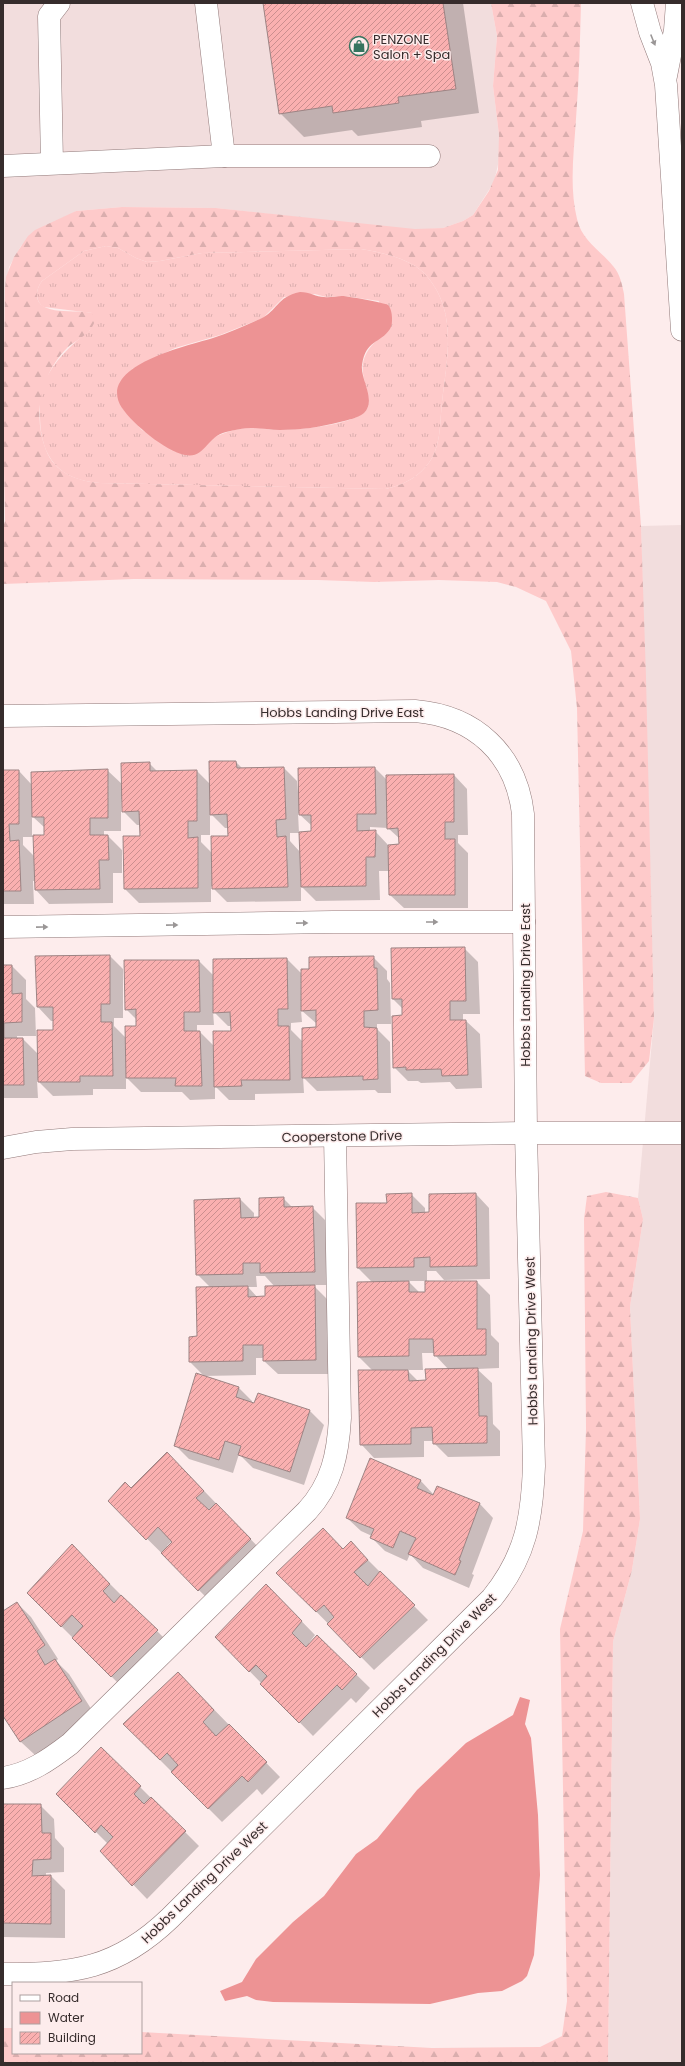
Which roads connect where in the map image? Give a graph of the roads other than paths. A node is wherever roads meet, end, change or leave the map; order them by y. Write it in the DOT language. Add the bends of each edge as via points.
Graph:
graph roads {
  1 [pos="59,3"];
  2 [pos="206,3"];
  3 [pos="642,3"];
  4 [pos="677,3"];
  5 [pos="666,85"];
  6 [pos="224,156"];
  7 [pos="429,156"];
  8 [pos="52,163"];
  9 [pos="3,166"];
  10 [pos="682,330"];
  11 [pos="3,716"];
  12 [pos="524,922"];
  13 [pos="3,927"];
  14 [pos="526,1133"];
  15 [pos="682,1133"];
  16 [pos="335,1136"];
  17 [pos="3,1148"];
  18 [pos="3,1778"];
  19 [pos="3,1974"];
  1 -- 8 [label="street" via="49,16"];
  2 -- 6 [label="street"];
  3 -- 5 [label="street, one-way" via="662,63"];
  4 -- 5 [label="street"];
  5 -- 10 [label="street"];
  6 -- 7 [label="street"];
  6 -- 8 [label="street"];
  8 -- 9 [label="street"];
  11 -- 12 [label="street, Hobbs Landing Drive East" via="415,710 447,716 462,722 489,742 500,754 516,782 523,814"];
  13 -- 12 [label="street, one-way"];
  12 -- 14 [label="street, Hobbs Landing Drive East"];
  14 -- 15 [label="street, Cooperstone Drive"];
  14 -- 16 [label="street, Cooperstone Drive"];
  14 -- 19 [label="street, Hobbs Landing Drive West" via="533,1486 524,1544 508,1576 485,1606 157,1931 131,1950 98,1965 64,1972"];
  16 -- 17 [label="street, Cooperstone Drive" via="72,1139"];
  16 -- 18 [label="street" via="340,1418 337,1454 328,1482 307,1511 70,1744 26,1772"];
}
